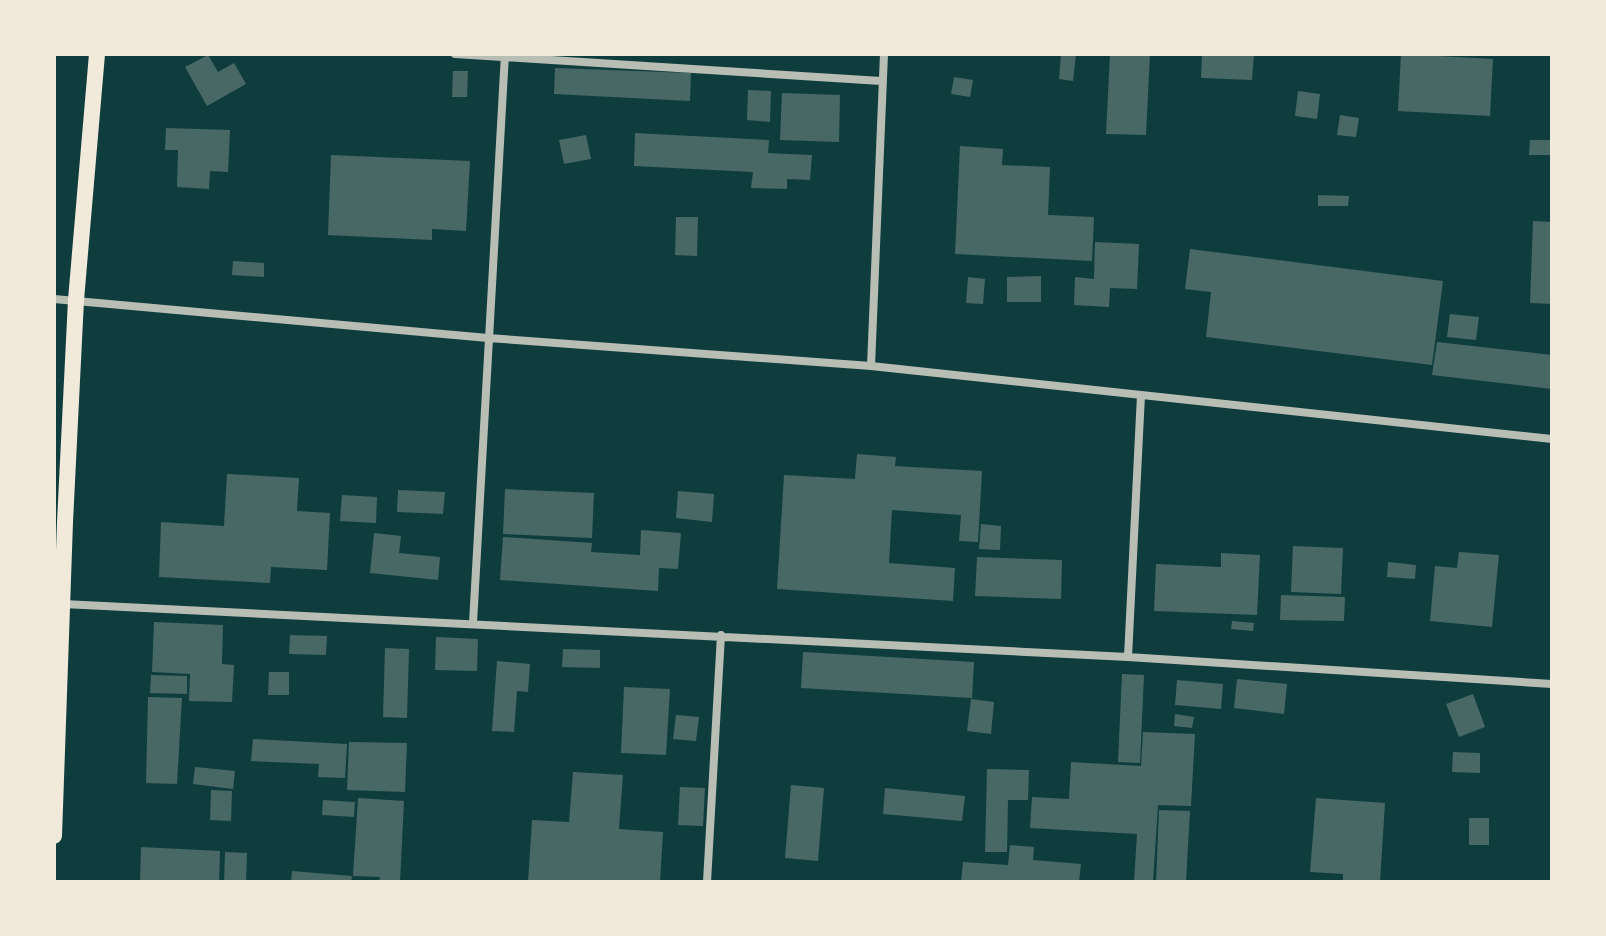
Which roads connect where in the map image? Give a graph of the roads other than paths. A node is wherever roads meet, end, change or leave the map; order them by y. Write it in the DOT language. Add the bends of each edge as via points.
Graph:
graph roads {
  1 [pos="97,54"];
  2 [pos="455,54"];
  3 [pos="884,54"];
  4 [pos="505,56"];
  5 [pos="881,81"];
  6 [pos="54,299"];
  7 [pos="76,300"];
  8 [pos="488,338"];
  9 [pos="871,366"];
  10 [pos="1141,395"];
  11 [pos="1552,439"];
  12 [pos="63,604"];
  13 [pos="473,623"];
  14 [pos="721,635"];
  15 [pos="1128,657"];
  16 [pos="57,671"];
  17 [pos="1552,684"];
  18 [pos="54,836"];
  19 [pos="707,882"];
  1 -- 7 [label="main road"];
  2 -- 4 [label="street"];
  3 -- 5 [label="street"];
  4 -- 5 [label="street"];
  4 -- 8 [label="street"];
  5 -- 9 [label="street"];
  6 -- 7 [label="street"];
  7 -- 8 [label="street"];
  7 -- 12 [label="main road"];
  8 -- 9 [label="street"];
  8 -- 13 [label="street"];
  9 -- 10 [label="street"];
  10 -- 11 [label="street"];
  10 -- 15 [label="street"];
  12 -- 13 [label="street"];
  12 -- 16 [label="main road"];
  13 -- 14 [label="street"];
  14 -- 15 [label="street"];
  14 -- 19 [label="street"];
  15 -- 17 [label="street"];
  16 -- 18 [label="main road"];
}
